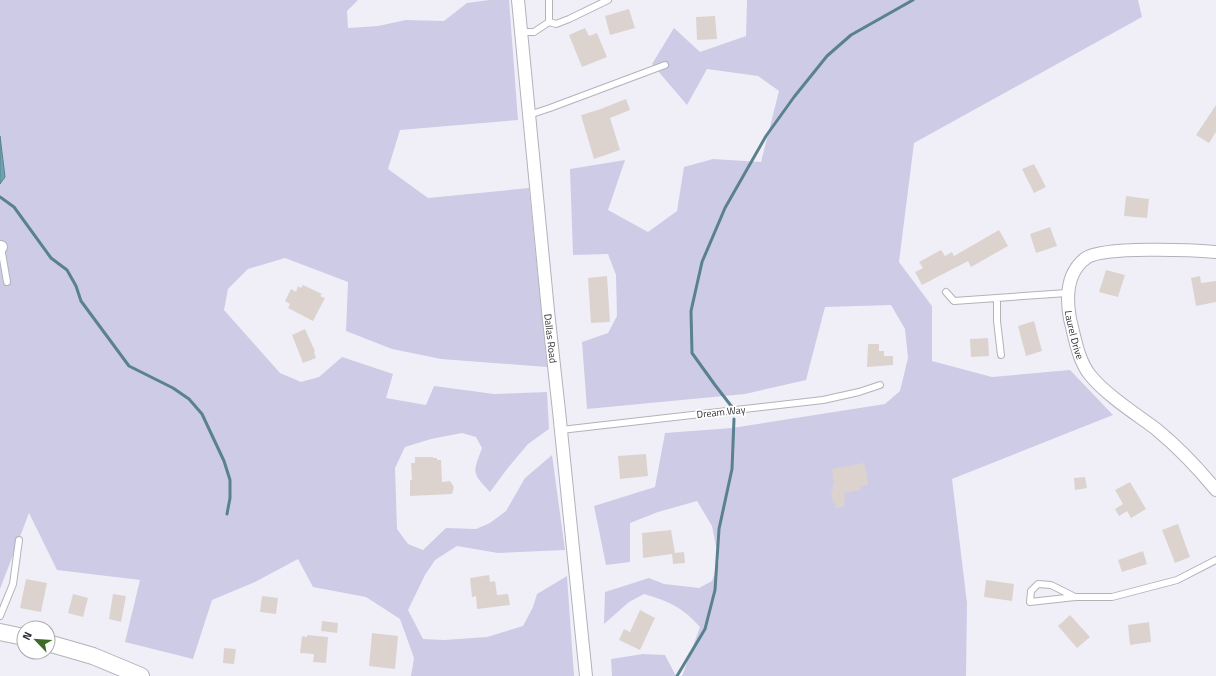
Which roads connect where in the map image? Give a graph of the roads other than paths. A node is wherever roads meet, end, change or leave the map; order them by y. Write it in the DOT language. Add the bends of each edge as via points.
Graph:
graph roads {
  1 [pos="518,0"];
  2 [pos="549,0"];
  3 [pos="608,0"];
  4 [pos="549,22"];
  5 [pos="521,32"];
  6 [pos="665,65"];
  7 [pos="529,115"];
  8 [pos="0,247"];
  9 [pos="1216,252"];
  10 [pos="7,282"];
  11 [pos="946,292"];
  12 [pos="1067,293"];
  13 [pos="997,298"];
  14 [pos="1001,356"];
  15 [pos="880,385"];
  16 [pos="560,430"];
  17 [pos="1216,490"];
  18 [pos="20,540"];
  19 [pos="1216,560"];
  20 [pos="1075,597"];
  21 [pos="0,616"];
  22 [pos="0,632"];
  23 [pos="16,635"];
  24 [pos="56,645"];
  25 [pos="141,676"];
  26 [pos="586,676"];
  1 -- 5 [label="street, Dallas Road"];
  2 -- 4 [label="lane"];
  3 -- 4 [label="lane" via="556,24"];
  4 -- 5 [label="lane" via="534,32"];
  5 -- 7 [label="street, Dallas Road"];
  6 -- 7 [label="lane"];
  7 -- 16 [label="street, Dallas Road"];
  8 -- 10 [label="lane"];
  9 -- 12 [label="street, Laurel Drive" via="1154,250 1097,254 1085,259 1077,268 1070,280"];
  11 -- 13 [label="lane" via="954,301"];
  12 -- 13 [label="lane"];
  12 -- 17 [label="street, Laurel Drive" via="1074,337 1090,375 1168,440"];
  13 -- 14 [label="lane"];
  15 -- 16 [label="lane, Dream Way" via="823,400"];
  16 -- 26 [label="street, Dallas Road"];
  18 -- 21 [label="lane" via="13,584"];
  19 -- 20 [label="lane" via="1177,580 1112,597"];
  20 -- 20 [label="lane" via="1041,601 1030,602 1031,591 1038,584 1051,585"];
  22 -- 23 [label="street"];
  24 -- 25 [label="street" via="93,656"];
}
